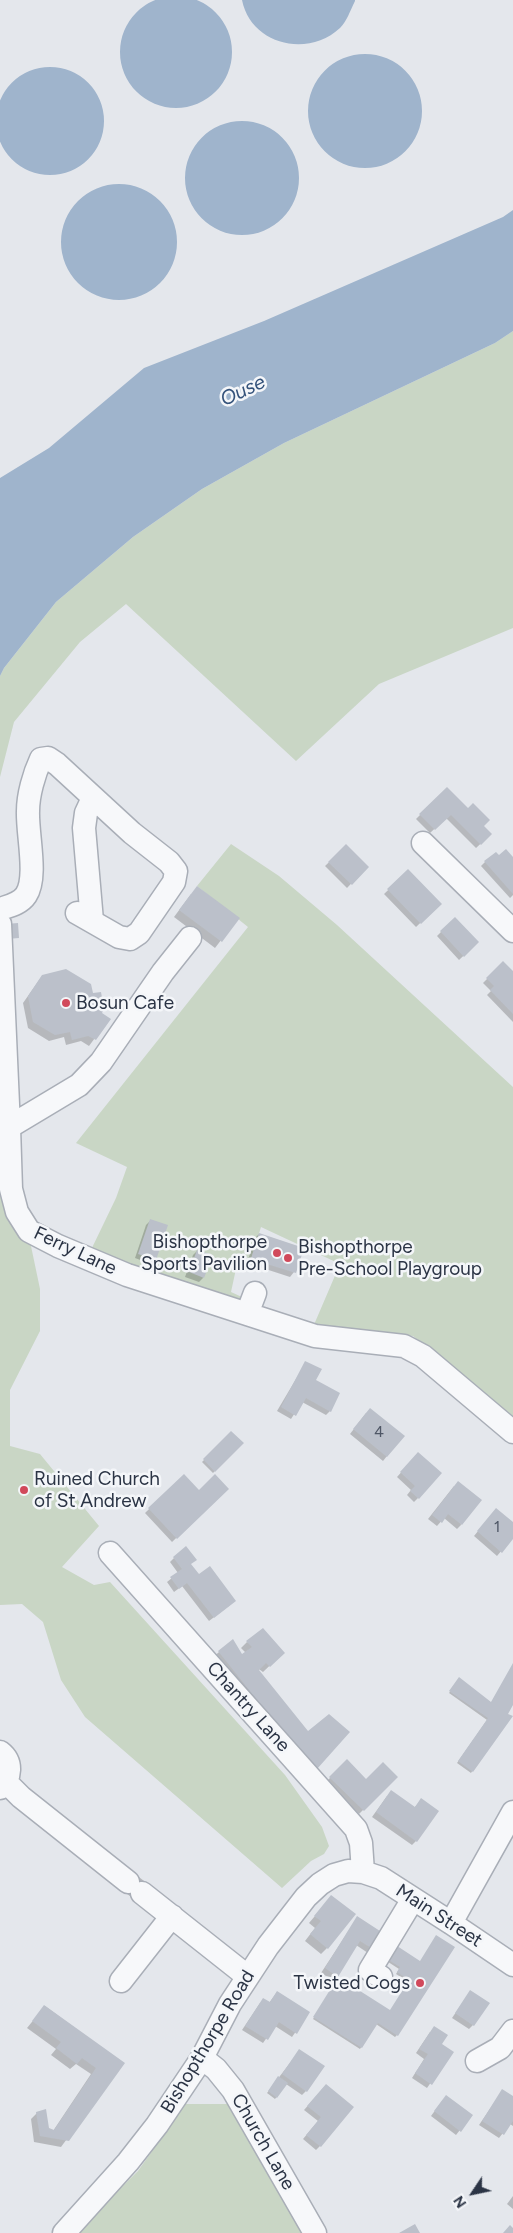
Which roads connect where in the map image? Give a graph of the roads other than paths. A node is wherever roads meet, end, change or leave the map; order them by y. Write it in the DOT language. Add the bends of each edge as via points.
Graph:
graph roads {
  1 [pos="93,798"];
  2 [pos="423,843"];
  3 [pos="0,909"];
  4 [pos="0,924"];
  5 [pos="513,931"];
  6 [pos="190,938"];
  7 [pos="9,1127"];
  8 [pos="255,1293"];
  9 [pos="247,1314"];
  10 [pos="513,1432"];
  11 [pos="110,1553"];
  12 [pos="0,1752"];
  13 [pos="3,1785"];
  14 [pos="513,1812"];
  15 [pos="363,1872"];
  16 [pos="413,1899"];
  17 [pos="172,1916"];
  18 [pos="451,1923"];
  19 [pos="513,1965"];
  20 [pos="247,1976"];
  21 [pos="381,1977"];
  22 [pos="121,1981"];
  23 [pos="513,2031"];
  24 [pos="202,2058"];
  25 [pos="477,2061"];
  26 [pos="64,2233"];
  27 [pos="315,2233"];
  1 -- 1 [label="street" via="176,871 174,882 139,933 130,939 119,937 84,917 84,828 86,812"];
  1 -- 3 [label="street" via="57,764 48,758 41,760 28,810 31,882 26,895 18,903"];
  2 -- 5 [label="street"];
  4 -- 7 [label="street, Ferry Lane"];
  6 -- 7 [label="street" via="101,1062 79,1085"];
  7 -- 9 [label="street, Ferry Lane" via="11,1189 17,1212 29,1231 126,1274"];
  8 -- 9 [label="street"];
  9 -- 10 [label="street, Ferry Lane" via="315,1336 404,1346 423,1356"];
  11 -- 15 [label="street, Chantry Lane" via="356,1829 362,1843"];
  12 -- 13 [label="street" via="9,1767"];
  13 -- 17 [label="street"];
  14 -- 18 [label="street"];
  15 -- 16 [label="street, Main Street" via="381,1878"];
  15 -- 20 [label="street, Bishopthorpe Road" via="334,1875 320,1884 293,1914"];
  16 -- 18 [label="street, Main Street"];
  16 -- 21 [label="street" via="370,1970"];
  17 -- 20 [label="street"];
  17 -- 22 [label="street"];
  18 -- 19 [label="street, Main Street"];
  20 -- 24 [label="street, Bishopthorpe Road"];
  23 -- 25 [label="street" via="500,2048"];
  24 -- 26 [label="street, Bishopthorpe Road" via="134,2154"];
  24 -- 27 [label="street, Church Lane" via="233,2090"];
}
